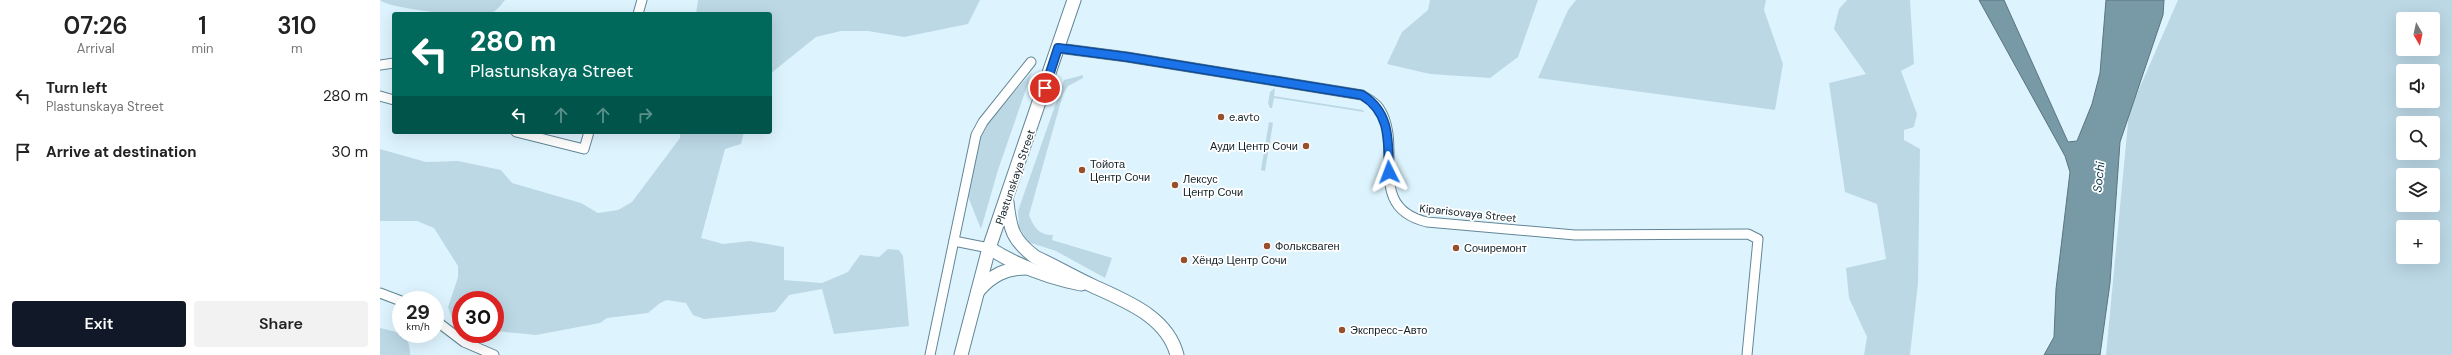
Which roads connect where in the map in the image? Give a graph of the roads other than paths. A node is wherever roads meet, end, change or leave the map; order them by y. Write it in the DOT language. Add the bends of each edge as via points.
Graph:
graph roads {
  1 [pos="642,0"];
  2 [pos="1074,0"];
  3 [pos="639,12"];
  4 [pos="1058,48"];
  5 [pos="1031,62"];
  6 [pos="392,63"];
  7 [pos="380,65"];
  8 [pos="380,96"];
  9 [pos="392,99"];
  10 [pos="524,134"];
  11 [pos="588,134"];
  12 [pos="1007,198"];
  13 [pos="954,241"];
  14 [pos="990,248"];
  15 [pos="1033,263"];
  16 [pos="977,292"];
  17 [pos="380,293"];
  18 [pos="392,298"];
  19 [pos="444,327"];
  20 [pos="494,355"];
  21 [pos="930,355"];
  22 [pos="961,355"];
  23 [pos="1177,355"];
  24 [pos="1747,355"];
  1 -- 3 [label="street"];
  2 -- 4 [label="main road, Plastunskaya Street"];
  4 -- 12 [label="main road, Plastunskaya Street"];
  4 -- 24 [label="street, Kiparisovaya Street" via="1362,95 1379,108 1387,132 1392,196 1412,219 1575,235 1748,234 1758,239"];
  5 -- 13 [label="street" via="983,122 976,135"];
  6 -- 7 [label="street"];
  8 -- 9 [label="street"];
  10 -- 11 [label="street" via="584,150"];
  12 -- 14 [label="main road, Plastunskaya Street"];
  12 -- 15 [label="main road" via="1011,229"];
  13 -- 14 [label="street"];
  13 -- 21 [label="street"];
  14 -- 15 [label="main road" via="1005,249"];
  14 -- 16 [label="main road, Plastunskaya Street"];
  15 -- 16 [label="main road" via="996,274"];
  15 -- 23 [label="main road" via="1072,274 1150,316 1170,338"];
  16 -- 22 [label="main road, Plastunskaya Street"];
  17 -- 18 [label="street"];
  19 -- 20 [label="street" via="464,342"];
}
